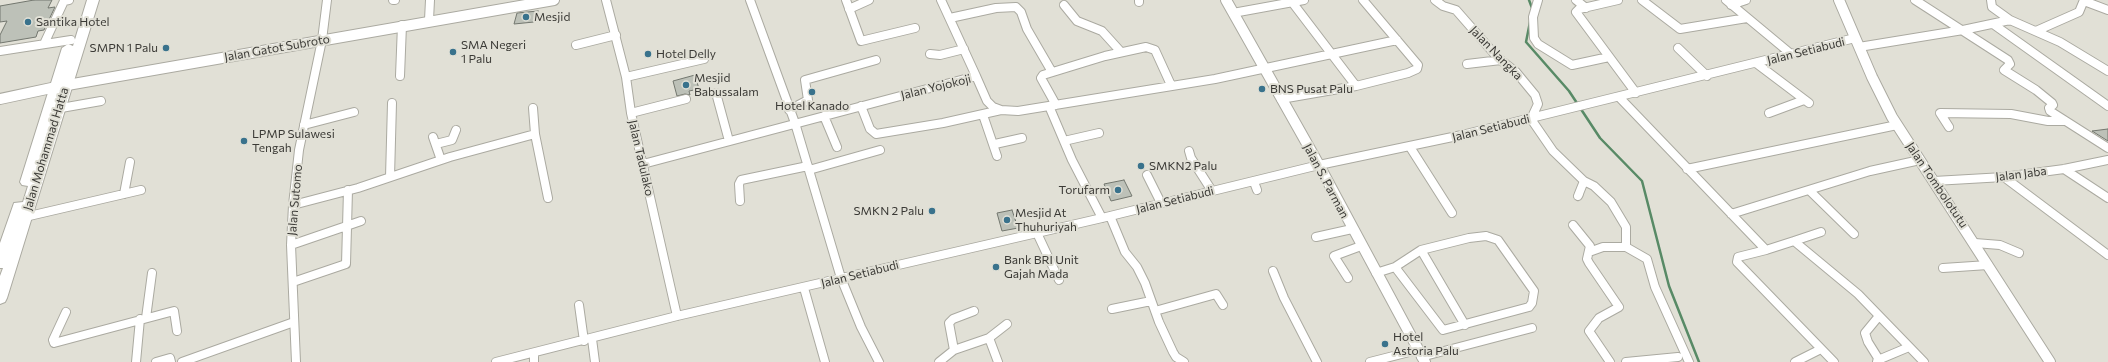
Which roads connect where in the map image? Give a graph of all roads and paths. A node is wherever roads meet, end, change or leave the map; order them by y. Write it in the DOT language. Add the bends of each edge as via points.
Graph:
graph roads {
  1 [pos="69,0"];
  2 [pos="85,0"];
  3 [pos="93,0"];
  4 [pos="327,0"];
  5 [pos="430,0"];
  6 [pos="554,0"];
  7 [pos="606,0"];
  8 [pos="750,0"];
  9 [pos="846,0"];
  10 [pos="869,0"];
  11 [pos="941,0"];
  12 [pos="1226,0"];
  13 [pos="1304,0"];
  14 [pos="1363,0"];
  15 [pos="1435,0"];
  16 [pos="1538,0"];
  17 [pos="1576,0"];
  18 [pos="1618,0"];
  19 [pos="1642,0"];
  20 [pos="1746,0"];
  21 [pos="1839,0"];
  22 [pos="1915,0"];
  23 [pos="1991,0"];
  24 [pos="2084,0"];
  25 [pos="1292,2"];
  26 [pos="1728,2"];
  27 [pos="1064,5"];
  28 [pos="1586,8"];
  29 [pos="849,9"];
  30 [pos="2108,10"];
  31 [pos="1233,14"];
  32 [pos="950,18"];
  33 [pos="1747,18"];
  34 [pos="429,20"];
  35 [pos="2010,20"];
  36 [pos="1993,24"];
  37 [pos="402,25"];
  38 [pos="915,28"];
  39 [pos="1963,30"];
  40 [pos="2036,31"];
  41 [pos="616,35"];
  42 [pos="71,40"];
  43 [pos="322,40"];
  44 [pos="1397,40"];
  45 [pos="1857,43"];
  46 [pos="44,44"];
  47 [pos="576,45"];
  48 [pos="1678,48"];
  49 [pos="964,49"];
  50 [pos="0,50"];
  51 [pos="1121,52"];
  52 [pos="930,54"];
  53 [pos="1332,54"];
  54 [pos="1791,54"];
  55 [pos="1609,57"];
  56 [pos="704,59"];
  57 [pos="876,60"];
  58 [pos="1501,60"];
  59 [pos="1756,63"];
  60 [pos="1467,64"];
  61 [pos="1263,69"];
  62 [pos="2108,71"];
  63 [pos="1052,72"];
  64 [pos="400,76"];
  65 [pos="976,76"];
  66 [pos="1707,76"];
  67 [pos="626,77"];
  68 [pos="1171,85"];
  69 [pos="61,86"];
  70 [pos="1356,86"];
  71 [pos="716,93"];
  72 [pos="1636,93"];
  73 [pos="1619,97"];
  74 [pos="0,99"];
  75 [pos="686,99"];
  76 [pos="1282,99"];
  77 [pos="101,101"];
  78 [pos="392,102"];
  79 [pos="861,106"];
  80 [pos="1052,106"];
  81 [pos="2108,106"];
  82 [pos="60,108"];
  83 [pos="533,108"];
  84 [pos="789,110"];
  85 [pos="1000,110"];
  86 [pos="354,112"];
  87 [pos="631,113"];
  88 [pos="1769,113"];
  89 [pos="983,115"];
  90 [pos="824,116"];
  91 [pos="1531,119"];
  92 [pos="2064,121"];
  93 [pos="794,123"];
  94 [pos="304,125"];
  95 [pos="1897,126"];
  96 [pos="1949,127"];
  97 [pos="456,130"];
  98 [pos="1099,133"];
  99 [pos="535,134"];
  100 [pos="1022,138"];
  101 [pos="1064,140"];
  102 [pos="729,141"];
  103 [pos="994,144"];
  104 [pos="837,147"];
  105 [pos="1410,147"];
  106 [pos="2108,148"];
  107 [pos="880,150"];
  108 [pos="1189,151"];
  109 [pos="997,156"];
  110 [pos="441,160"];
  111 [pos="1920,160"];
  112 [pos="2108,160"];
  113 [pos="130,162"];
  114 [pos="643,164"];
  115 [pos="1319,165"];
  116 [pos="808,168"];
  117 [pos="1687,169"];
  118 [pos="2064,169"];
  119 [pos="1147,175"];
  120 [pos="390,177"];
  121 [pos="2004,177"];
  122 [pos="1584,181"];
  123 [pos="1934,182"];
  124 [pos="141,190"];
  125 [pos="348,190"];
  126 [pos="1212,191"];
  127 [pos="1810,192"];
  128 [pos="124,194"];
  129 [pos="1579,194"];
  130 [pos="548,198"];
  131 [pos="2108,198"];
  132 [pos="740,201"];
  133 [pos="1160,203"];
  134 [pos="293,205"];
  135 [pos="1452,213"];
  136 [pos="1731,214"];
  137 [pos="25,216"];
  138 [pos="1106,217"];
  139 [pos="361,222"];
  140 [pos="348,225"];
  141 [pos="1573,225"];
  142 [pos="1352,229"];
  143 [pos="1821,232"];
  144 [pos="1037,233"];
  145 [pos="1854,234"];
  146 [pos="1316,237"];
  147 [pos="1794,241"];
  148 [pos="1975,243"];
  149 [pos="291,245"];
  150 [pos="1361,246"];
  151 [pos="1626,247"];
  152 [pos="1421,250"];
  153 [pos="1766,250"];
  154 [pos="1589,252"];
  155 [pos="2019,253"];
  156 [pos="2108,255"];
  157 [pos="0,263"];
  158 [pos="1988,265"];
  159 [pos="1395,267"];
  160 [pos="1943,268"];
  161 [pos="1273,270"];
  162 [pos="152,273"];
  163 [pos="1376,273"];
  164 [pos="841,278"];
  165 [pos="1348,278"];
  166 [pos="1059,280"];
  167 [pos="293,282"];
  168 [pos="804,288"];
  169 [pos="0,298"];
  170 [pos="1152,301"];
  171 [pos="579,305"];
  172 [pos="1224,305"];
  173 [pos="1112,308"];
  174 [pos="974,311"];
  175 [pos="1155,311"];
  176 [pos="66,312"];
  177 [pos="677,316"];
  178 [pos="1879,316"];
  179 [pos="143,318"];
  180 [pos="294,322"];
  181 [pos="1007,324"];
  182 [pos="1465,325"];
  183 [pos="1532,328"];
  184 [pos="177,331"];
  185 [pos="990,338"];
  186 [pos="588,340"];
  187 [pos="1909,347"];
  188 [pos="1821,349"];
  189 [pos="954,350"];
  190 [pos="1421,356"];
  191 [pos="1678,356"];
  192 [pos="534,358"];
  193 [pos="1878,361"];
  194 [pos="136,362"];
  195 [pos="156,362"];
  196 [pos="171,362"];
  197 [pos="182,362"];
  198 [pos="296,362"];
  199 [pos="496,362"];
  200 [pos="595,362"];
  201 [pos="825,362"];
  202 [pos="879,362"];
  203 [pos="939,362"];
  204 [pos="998,362"];
  205 [pos="1184,362"];
  206 [pos="1317,362"];
  207 [pos="1370,362"];
  208 [pos="1610,362"];
  209 [pos="1626,362"];
  210 [pos="1689,362"];
  211 [pos="1794,362"];
  212 [pos="1834,362"];
  213 [pos="1924,362"];
  214 [pos="2050,362"];
  1 -- 46 [label="street" via="62,5"];
  2 -- 42 [label="main road, Jalan Mohammad Hatta"];
  3 -- 69 [label="main road, Jalan Mohammad Hatta"];
  4 -- 43 [label="street, Jalan Sutomo"];
  5 -- 34 [label="street"];
  6 -- 34 [label="street, Jalan Gatot Subroto"];
  7 -- 41 [label="street, Jalan Tadulako"];
  8 -- 84 [label="street"];
  9 -- 29 [label="street"];
  10 -- 29 [label="street"];
  11 -- 32 [label="street"];
  12 -- 31 [label="street, Jalan S. Parman"];
  13 -- 25 [label="street"];
  14 -- 44 [label="street"];
  15 -- 58 [label="street, Jalan Nangka" via="1456,10"];
  16 -- 55 [label="street" via="1533,16 1534,38 1538,44 1572,65"];
  17 -- 28 [label="street"];
  18 -- 28 [label="street"];
  19 -- 33 [label="street" via="1680,29"];
  20 -- 26 [label="street"];
  21 -- 45 [label="street, Jalan Tombolotutu"];
  22 -- 39 [label="street"];
  23 -- 35 [label="street" via="1991,6"];
  24 -- 30 [label="street"];
  24 -- 40 [label="street" via="2077,14"];
  25 -- 31 [label="street"];
  25 -- 53 [label="street"];
  26 -- 33 [label="street"];
  27 -- 51 [label="street" via="1081,23 1102,31"];
  28 -- 55 [label="street" via="1577,10 1577,13"];
  29 -- 38 [label="street" via="861,41"];
  31 -- 61 [label="street, Jalan S. Parman"];
  32 -- 49 [label="street"];
  32 -- 63 [label="street" via="996,8 1016,7"];
  33 -- 54 [label="street"];
  34 -- 37 [label="street, Jalan Gatot Subroto"];
  35 -- 36 [label="street, Jalan Setiabudi"];
  35 -- 40 [label="street"];
  36 -- 39 [label="street, Jalan Setiabudi"];
  36 -- 81 [label="street"];
  37 -- 43 [label="street, Jalan Gatot Subroto"];
  37 -- 64 [label="street"];
  39 -- 45 [label="street, Jalan Setiabudi"];
  39 -- 92 [label="street" via="2008,60 2010,64 2004,70 2038,91 2053,104 2049,110"];
  40 -- 62 [label="street" via="2074,49"];
  41 -- 47 [label="street"];
  41 -- 67 [label="street, Jalan Tadulako"];
  42 -- 46 [label="street"];
  42 -- 69 [label="main road, Jalan Mohammad Hatta"];
  43 -- 69 [label="street, Jalan Gatot Subroto"];
  43 -- 94 [label="street, Jalan Sutomo"];
  44 -- 53 [label="street"];
  44 -- 70 [label="street" via="1418,65 1417,69"];
  45 -- 54 [label="street, Jalan Setiabudi"];
  45 -- 95 [label="street, Jalan Tombolotutu"];
  46 -- 50 [label="street"];
  48 -- 66 [label="street"];
  49 -- 52 [label="street"];
  49 -- 65 [label="street"];
  51 -- 63 [label="street"];
  51 -- 68 [label="street" via="1146,47 1155,50"];
  53 -- 61 [label="street"];
  53 -- 70 [label="street"];
  54 -- 59 [label="street, Jalan Setiabudi"];
  55 -- 72 [label="street"];
  56 -- 67 [label="street"];
  57 -- 84 [label="street" via="805,80 809,98"];
  58 -- 60 [label="street"];
  58 -- 91 [label="street, Jalan Nangka" via="1516,72 1537,100 1538,104"];
  59 -- 66 [label="street, Jalan Setiabudi"];
  59 -- 88 [label="street" via="1807,102"];
  61 -- 68 [label="street"];
  61 -- 76 [label="street, Jalan S. Parman"];
  63 -- 80 [label="street" via="1041,78"];
  65 -- 79 [label="street, Jalan Yojokoji"];
  65 -- 85 [label="street, Jalan Yojokoji" via="990,104"];
  66 -- 72 [label="street, Jalan Setiabudi"];
  67 -- 87 [label="street, Jalan Tadulako"];
  68 -- 80 [label="street"];
  69 -- 74 [label="street, Jalan Gatot Subroto"];
  69 -- 82 [label="main road, Jalan Mohammad Hatta"];
  69 -- 157 [label="main road, Jalan Mohammad Hatta"];
  70 -- 76 [label="street"];
  71 -- 102 [label="street"];
  72 -- 73 [label="street, Jalan Setiabudi"];
  73 -- 91 [label="street, Jalan Setiabudi"];
  73 -- 117 [label="street"];
  75 -- 87 [label="street"];
  76 -- 115 [label="street, Jalan S. Parman"];
  77 -- 82 [label="street"];
  78 -- 120 [label="street"];
  79 -- 89 [label="street" via="870,129 876,134"];
  79 -- 90 [label="street, Jalan Yojokoji"];
  80 -- 85 [label="street" via="1018,111"];
  80 -- 101 [label="street"];
  82 -- 137 [label="main road, Jalan Mohammad Hatta"];
  83 -- 99 [label="street"];
  84 -- 93 [label="street"];
  85 -- 89 [label="street"];
  86 -- 94 [label="street"];
  87 -- 114 [label="street, Jalan Tadulako"];
  89 -- 103 [label="street"];
  90 -- 93 [label="street, Jalan Yojokoji"];
  90 -- 104 [label="street"];
  91 -- 105 [label="street, Jalan Setiabudi"];
  91 -- 122 [label="street" via="1553,151"];
  92 -- 96 [label="street" via="2045,121 2011,114 1940,113"];
  92 -- 106 [label="street"];
  93 -- 102 [label="street, Jalan Yojokoji"];
  93 -- 116 [label="street"];
  94 -- 134 [label="street, Jalan Sutomo"];
  95 -- 111 [label="street, Jalan Tombolotutu"];
  95 -- 117 [label="street"];
  97 -- 110 [label="street" via="452,140 435,141"];
  98 -- 101 [label="street"];
  99 -- 110 [label="street"];
  99 -- 130 [label="street"];
  100 -- 103 [label="street"];
  101 -- 138 [label="street"];
  102 -- 114 [label="street, Jalan Yojokoji"];
  103 -- 109 [label="street"];
  105 -- 115 [label="street, Jalan Setiabudi"];
  105 -- 135 [label="street"];
  107 -- 116 [label="street"];
  108 -- 126 [label="street" via="1190,158"];
  110 -- 120 [label="street"];
  111 -- 123 [label="street, Jalan Tombolotutu"];
  111 -- 127 [label="street" via="1870,171"];
  112 -- 118 [label="street, Jalan Jaba"];
  113 -- 128 [label="street"];
  114 -- 177 [label="street, Jalan Tadulako"];
  115 -- 126 [label="street, Jalan Setiabudi" via="1256,186"];
  115 -- 142 [label="street, Jalan S. Parman"];
  116 -- 132 [label="street" via="740,180"];
  116 -- 164 [label="street"];
  117 -- 136 [label="street"];
  118 -- 121 [label="street, Jalan Jaba"];
  118 -- 131 [label="street"];
  119 -- 133 [label="street"];
  120 -- 125 [label="street"];
  121 -- 123 [label="street, Jalan Jaba"];
  121 -- 156 [label="street"];
  122 -- 129 [label="street"];
  122 -- 151 [label="street" via="1594,186 1611,202 1626,227"];
  123 -- 148 [label="street, Jalan Tombolotutu"];
  124 -- 128 [label="street"];
  125 -- 134 [label="street"];
  125 -- 140 [label="street"];
  126 -- 133 [label="street, Jalan Setiabudi"];
  127 -- 136 [label="street"];
  127 -- 145 [label="street"];
  128 -- 137 [label="street"];
  133 -- 138 [label="street, Jalan Setiabudi"];
  134 -- 149 [label="street, Jalan Sutomo"];
  136 -- 153 [label="street"];
  137 -- 169 [label="main road, Jalan Mohammad Hatta"];
  138 -- 144 [label="street, Jalan Setiabudi"];
  138 -- 170 [label="street" via="1125,252 1140,270"];
  139 -- 140 [label="street"];
  140 -- 149 [label="street"];
  140 -- 167 [label="street" via="345,265"];
  141 -- 154 [label="street" via="1590,246"];
  142 -- 146 [label="street"];
  142 -- 150 [label="street, Jalan S. Parman"];
  143 -- 147 [label="street"];
  144 -- 164 [label="street, Jalan Setiabudi"];
  144 -- 166 [label="street"];
  147 -- 153 [label="street"];
  147 -- 178 [label="street" via="1846,283"];
  148 -- 155 [label="street" via="2000,245"];
  148 -- 158 [label="street, Jalan Tombolotutu"];
  149 -- 167 [label="street, Jalan Sutomo"];
  150 -- 163 [label="street, Jalan S. Parman"];
  150 -- 165 [label="street" via="1334,256"];
  151 -- 154 [label="street" via="1604,247"];
  151 -- 210 [label="street" via="1647,259 1655,287"];
  152 -- 159 [label="street"];
  152 -- 182 [label="street"];
  152 -- 182 [label="street" via="1469,238 1493,237 1498,240 1534,291 1529,307"];
  153 -- 188 [label="street" via="1738,257 1737,262"];
  154 -- 208 [label="street" via="1587,259 1619,307 1599,318 1589,331"];
  158 -- 160 [label="street"];
  158 -- 214 [label="street, Jalan Tombolotutu"];
  159 -- 163 [label="street"];
  159 -- 182 [label="street" via="1440,328 1448,330"];
  161 -- 206 [label="street" via="1284,298"];
  162 -- 179 [label="street"];
  163 -- 190 [label="street, Jalan S. Parman"];
  164 -- 168 [label="street, Jalan Setiabudi"];
  164 -- 202 [label="street" via="861,328"];
  167 -- 180 [label="street, Jalan Sutomo"];
  168 -- 177 [label="street, Jalan Setiabudi"];
  168 -- 201 [label="street"];
  170 -- 173 [label="street"];
  170 -- 175 [label="street"];
  171 -- 186 [label="street"];
  172 -- 175 [label="street" via="1216,294"];
  174 -- 189 [label="street" via="949,323"];
  175 -- 205 [label="street" via="1173,352"];
  176 -- 179 [label="street" via="53,340 54,343"];
  177 -- 186 [label="street, Jalan Setiabudi"];
  178 -- 187 [label="street"];
  178 -- 193 [label="street" via="1865,332"];
  179 -- 184 [label="street" via="175,311"];
  179 -- 194 [label="street"];
  180 -- 197 [label="street"];
  180 -- 198 [label="street, Jalan Sutomo"];
  181 -- 185 [label="street"];
  183 -- 190 [label="street"];
  185 -- 189 [label="street"];
  185 -- 204 [label="street"];
  186 -- 192 [label="street, Jalan Setiabudi"];
  186 -- 200 [label="street"];
  187 -- 193 [label="street"];
  187 -- 213 [label="street"];
  188 -- 211 [label="street"];
  188 -- 212 [label="street"];
  189 -- 203 [label="street"];
  190 -- 207 [label="street"];
  191 -- 209 [label="street"];
  192 -- 199 [label="street, Jalan Setiabudi"];
  195 -- 196 [label="street" via="171,358"];
}
